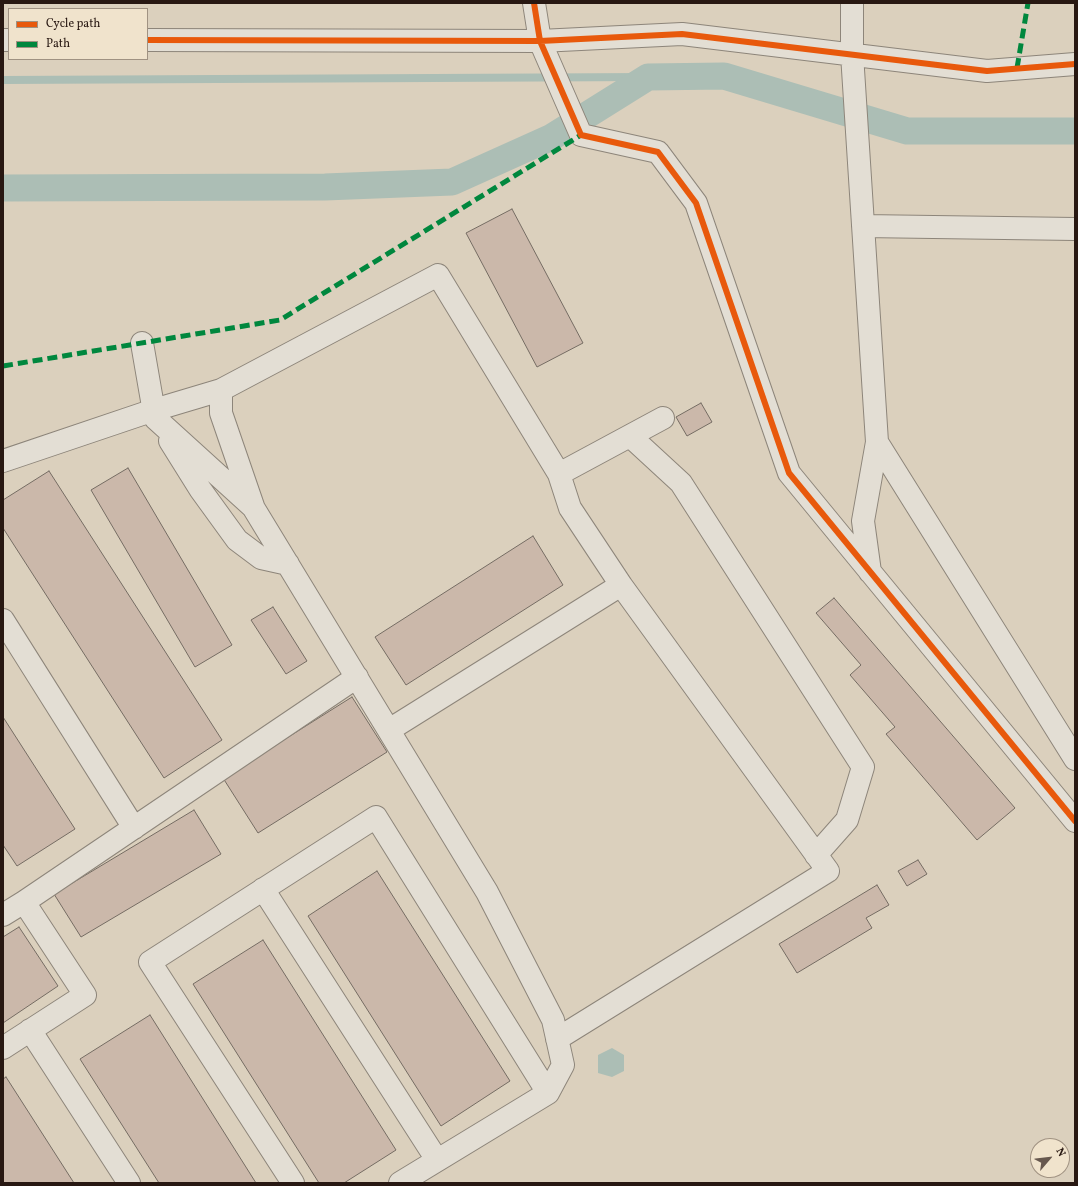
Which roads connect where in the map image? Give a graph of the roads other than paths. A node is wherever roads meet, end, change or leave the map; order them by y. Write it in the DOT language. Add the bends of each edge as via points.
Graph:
graph roads {
  1 [pos="534,3"];
  2 [pos="852,3"];
  3 [pos="148,40"];
  4 [pos="540,41"];
  5 [pos="852,54"];
  6 [pos="1075,64"];
  7 [pos="863,226"];
  8 [pos="1075,229"];
  9 [pos="142,343"];
  10 [pos="221,390"];
  11 [pos="154,414"];
  12 [pos="663,418"];
  13 [pos="630,436"];
  14 [pos="877,442"];
  15 [pos="3,461"];
  16 [pos="559,474"];
  17 [pos="253,507"];
  18 [pos="288,564"];
  19 [pos="870,572"];
  20 [pos="621,585"];
  21 [pos="3,620"];
  22 [pos="357,677"];
  23 [pos="388,730"];
  24 [pos="1075,759"];
  25 [pos="1075,821"];
  26 [pos="134,828"];
  27 [pos="816,856"];
  28 [pos="264,889"];
  29 [pos="10,906"];
  30 [pos="30,1030"];
  31 [pos="557,1039"];
  32 [pos="3,1048"];
  33 [pos="548,1093"];
  34 [pos="437,1160"];
  35 [pos="129,1183"];
  36 [pos="293,1183"];
  37 [pos="400,1183"];
  1 -- 4 [label="street"];
  2 -- 5 [label="street"];
  3 -- 4 [label="street"];
  4 -- 5 [label="street" via="682,34"];
  4 -- 19 [label="street" via="581,135 658,152 696,203 789,473"];
  5 -- 6 [label="street" via="987,70"];
  5 -- 7 [label="street"];
  7 -- 8 [label="street"];
  7 -- 14 [label="street"];
  9 -- 11 [label="street"];
  10 -- 11 [label="street"];
  10 -- 16 [label="street" via="438,275"];
  10 -- 17 [label="street" via="221,413"];
  11 -- 15 [label="street"];
  11 -- 17 [label="street"];
  11 -- 18 [label="street" via="200,489 237,540 261,558"];
  12 -- 13 [label="street"];
  13 -- 16 [label="street"];
  13 -- 27 [label="street" via="682,483 863,768 847,820"];
  14 -- 19 [label="street" via="864,521"];
  14 -- 24 [label="street"];
  16 -- 20 [label="street" via="570,508"];
  17 -- 18 [label="street"];
  18 -- 22 [label="street"];
  19 -- 25 [label="street"];
  20 -- 23 [label="street"];
  20 -- 27 [label="street"];
  21 -- 26 [label="street"];
  22 -- 23 [label="street"];
  22 -- 26 [label="street"];
  23 -- 31 [label="street" via="487,892 553,1020"];
  26 -- 29 [label="street"];
  27 -- 31 [label="street" via="828,871"];
  28 -- 33 [label="street" via="376,816"];
  28 -- 34 [label="street"];
  28 -- 36 [label="street" via="150,962"];
  29 -- 30 [label="street" via="85,995"];
  30 -- 32 [label="street"];
  30 -- 35 [label="street"];
  31 -- 33 [label="street" via="563,1065"];
  33 -- 34 [label="street"];
  34 -- 37 [label="street"];
}
